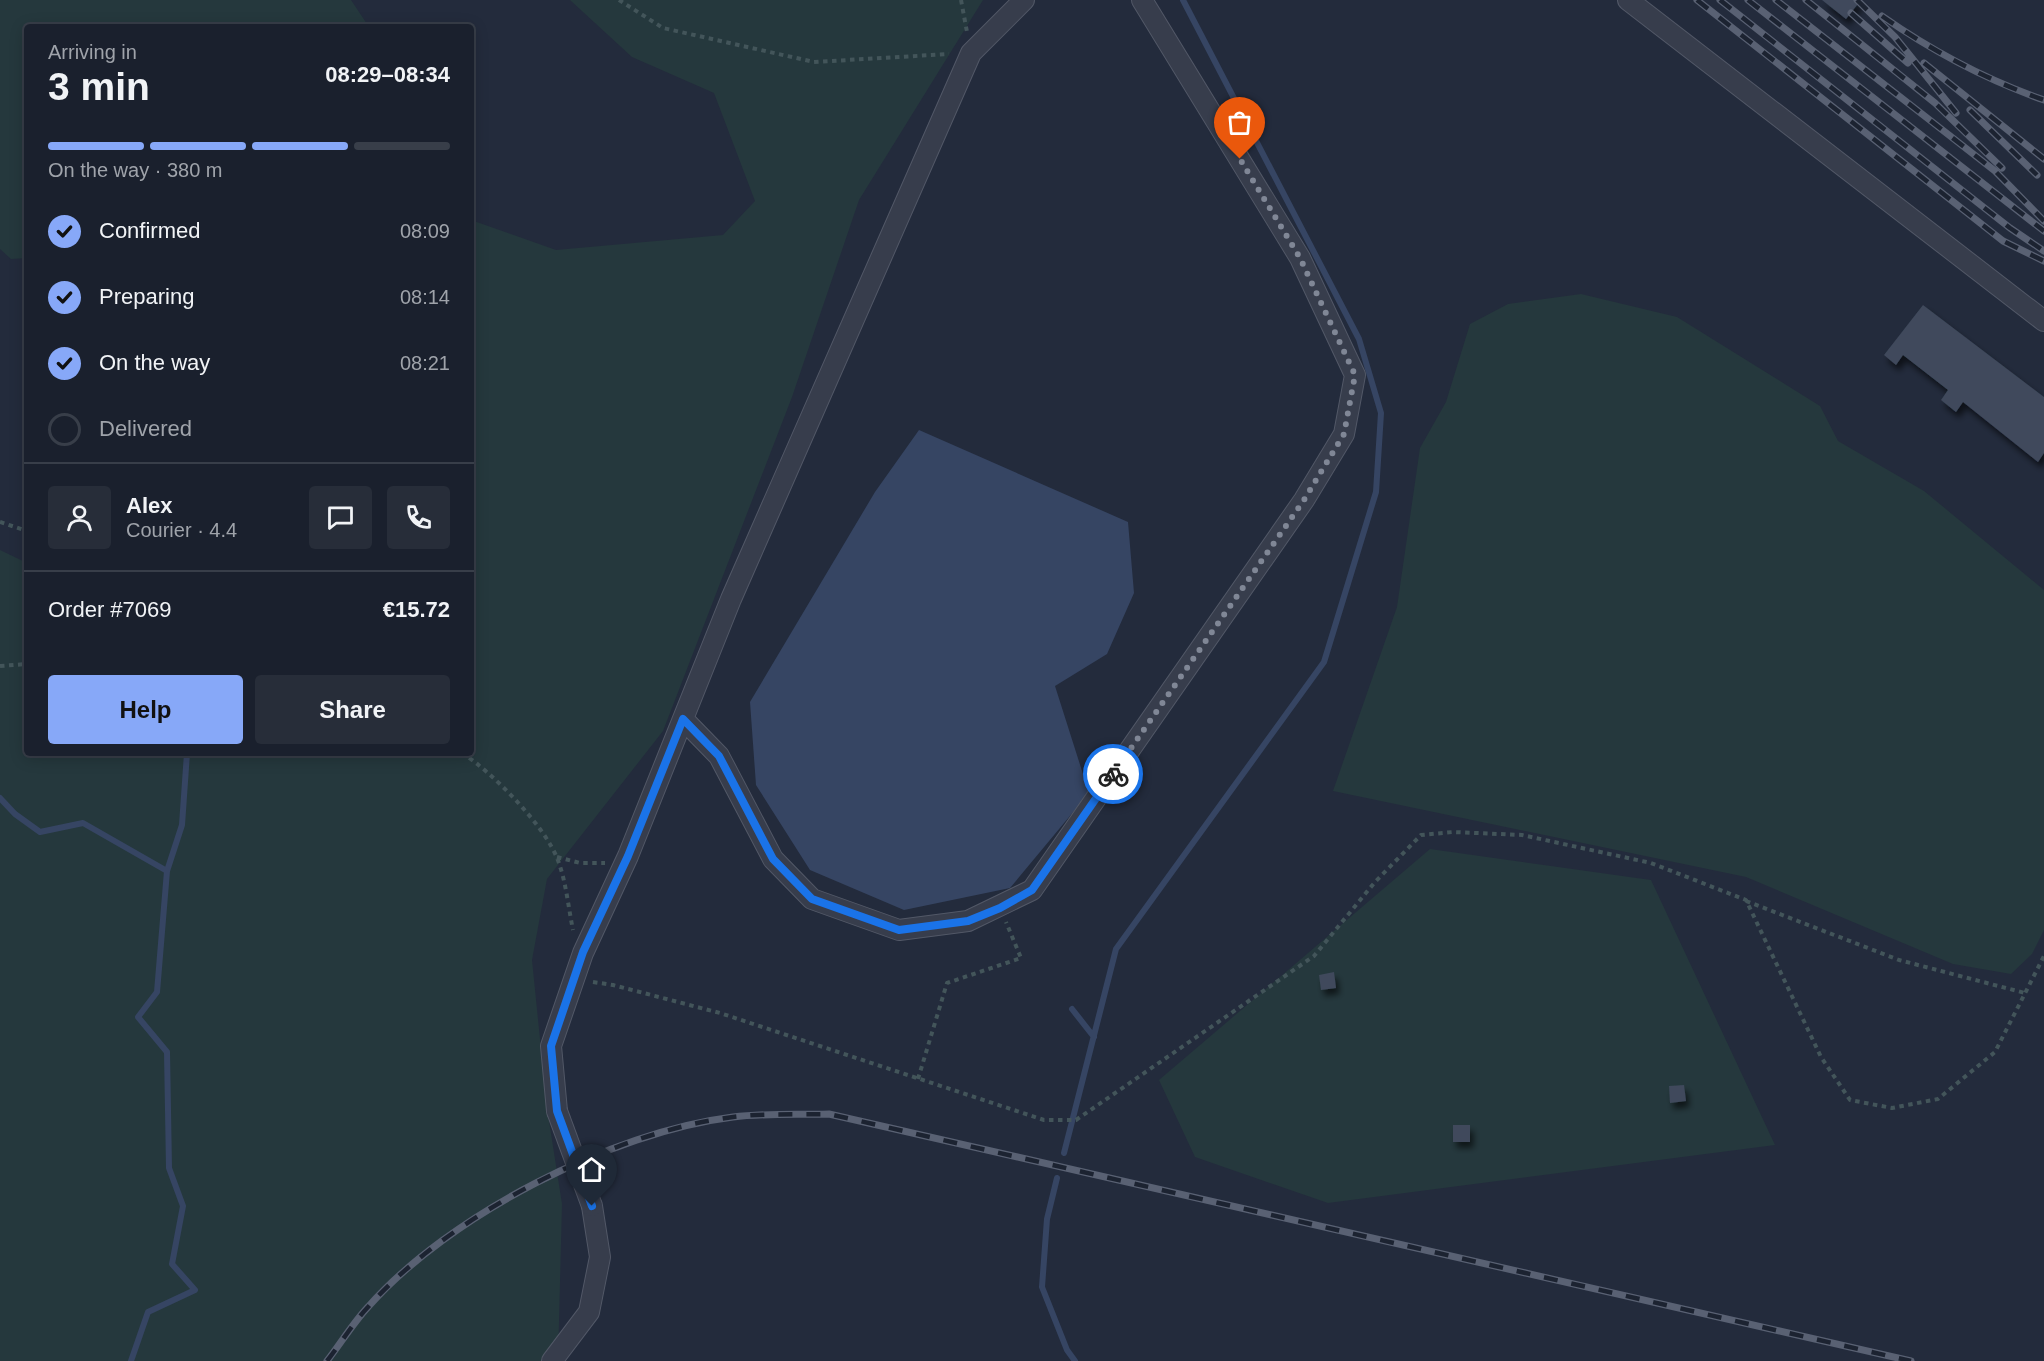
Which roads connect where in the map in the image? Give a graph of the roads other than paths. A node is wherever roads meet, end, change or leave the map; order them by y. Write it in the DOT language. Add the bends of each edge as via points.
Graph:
graph roads {
  1 [pos="1024,0"];
  2 [pos="1142,0"];
  3 [pos="1628,0"];
  4 [pos="2044,321"];
  5 [pos="683,719"];
  6 [pos="552,1361"];
  1 -- 5 [label="street" via="971,53 731,599"];
  2 -- 5 [label="street" via="1300,258 1355,375 1344,434 1304,500 1032,890 968,921 899,930 812,899 773,859 719,756"];
  3 -- 4 [label="street"];
  5 -- 6 [label="street, bridge" via="628,856 583,952 551,1046 557,1111 592,1206 600,1257 589,1312"];
}
